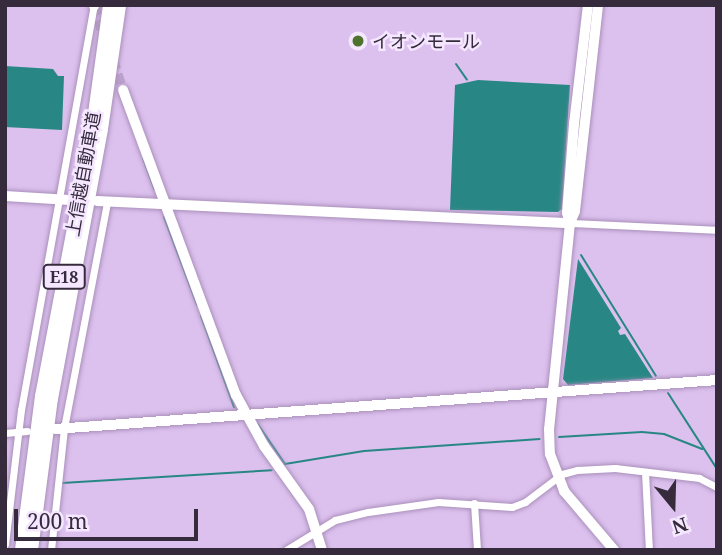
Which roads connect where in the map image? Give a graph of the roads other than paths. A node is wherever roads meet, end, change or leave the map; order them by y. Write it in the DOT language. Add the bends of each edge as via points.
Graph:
graph roads {
  1 [pos="109,5"];
  2 [pos="120,5"];
  3 [pos="588,5"];
  4 [pos="598,5"];
  5 [pos="94,6"];
  6 [pos="123,90"];
  7 [pos="5,196"];
  8 [pos="65,200"];
  9 [pos="102,202"];
  10 [pos="167,205"];
  11 [pos="570,223"];
  12 [pos="717,230"];
  13 [pos="717,380"];
  14 [pos="553,393"];
  15 [pos="245,415"];
  16 [pos="59,428"];
  17 [pos="23,431"];
  18 [pos="5,433"];
  19 [pos="645,472"];
  20 [pos="556,477"];
  21 [pos="717,487"];
  22 [pos="474,503"];
  23 [pos="317,530"];
  24 [pos="5,544"];
  25 [pos="21,550"];
  26 [pos="32,550"];
  27 [pos="51,550"];
  28 [pos="286,550"];
  29 [pos="323,550"];
  30 [pos="477,550"];
  31 [pos="614,550"];
  32 [pos="649,550"];
  1 -- 25 [label="highway, 上信越自動車道 / E18" via="92,128 38,417"];
  2 -- 26 [label="highway, 上信越自動車道 / E18" via="99,150 52,399"];
  3 -- 11 [label="street" via="574,124"];
  4 -- 11 [label="street"];
  5 -- 8 [label="street"];
  6 -- 10 [label="street"];
  7 -- 8 [label="street"];
  8 -- 17 [label="street" via="39,304"];
  9 -- 10 [label="street"];
  9 -- 16 [label="street"];
  10 -- 11 [label="street"];
  10 -- 15 [label="street"];
  11 -- 12 [label="street"];
  11 -- 14 [label="street"];
  13 -- 14 [label="street"];
  14 -- 15 [label="street"];
  14 -- 20 [label="street" via="549,444"];
  15 -- 16 [label="street"];
  15 -- 23 [label="street" via="309,509"];
  16 -- 27 [label="street"];
  17 -- 18 [label="street"];
  17 -- 24 [label="street"];
  19 -- 20 [label="street" via="606,468"];
  19 -- 21 [label="street" via="699,478"];
  19 -- 32 [label="street"];
  20 -- 22 [label="street" via="522,504"];
  20 -- 31 [label="street"];
  22 -- 23 [label="street" via="401,506 335,520"];
  22 -- 30 [label="street"];
  23 -- 28 [label="street"];
  23 -- 29 [label="street"];
}
